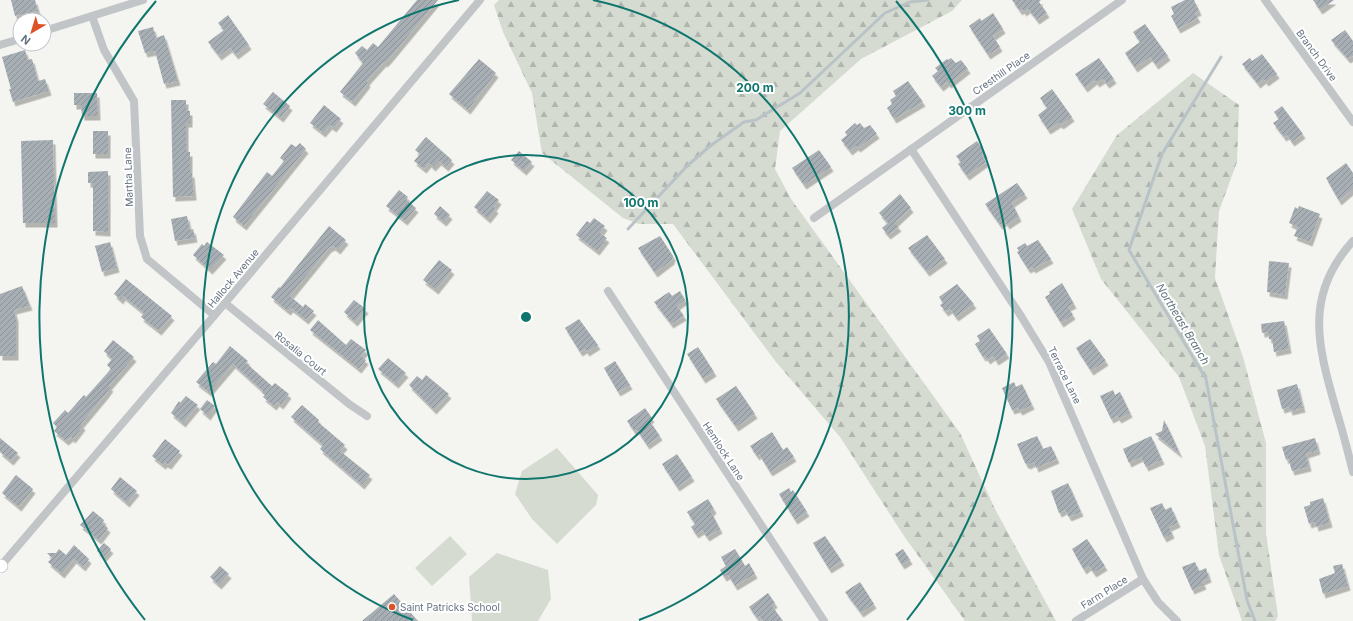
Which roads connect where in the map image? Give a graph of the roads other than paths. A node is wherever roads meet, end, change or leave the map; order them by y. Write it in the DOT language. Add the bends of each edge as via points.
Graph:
graph roads {
  1 [pos="143,0"];
  2 [pos="480,0"];
  3 [pos="1122,0"];
  4 [pos="1265,0"];
  5 [pos="92,16"];
  6 [pos="52,28"];
  7 [pos="12,41"];
  8 [pos="0,45"];
  9 [pos="1353,122"];
  10 [pos="911,149"];
  11 [pos="814,218"];
  12 [pos="1353,241"];
  13 [pos="608,291"];
  14 [pos="225,303"];
  15 [pos="214,315"];
  16 [pos="366,416"];
  17 [pos="1353,472"];
  18 [pos="0,566"];
  19 [pos="1143,579"];
  20 [pos="824,621"];
  21 [pos="1076,621"];
  22 [pos="1178,621"];
  1 -- 5 [label="street"];
  2 -- 14 [label="street, Hallock Avenue"];
  3 -- 10 [label="street, Cresthill Place"];
  4 -- 9 [label="street, Branch Drive"];
  5 -- 6 [label="street"];
  5 -- 15 [label="street, Martha Lane" via="104,50 134,101 140,236 147,259"];
  7 -- 8 [label="street"];
  10 -- 11 [label="street, Cresthill Place"];
  10 -- 19 [label="street, Terrace Lane" via="1049,362"];
  12 -- 17 [label="street" via="1330,275 1321,299 1318,333 1323,366"];
  13 -- 20 [label="street, Hemlock Lane"];
  14 -- 15 [label="street, Hallock Avenue"];
  14 -- 16 [label="street, Rosalia Court"];
  15 -- 18 [label="street, Hallock Avenue"];
  19 -- 21 [label="street, Farm Place"];
  19 -- 22 [label="street, Terrace Lane" via="1158,602"];
}
